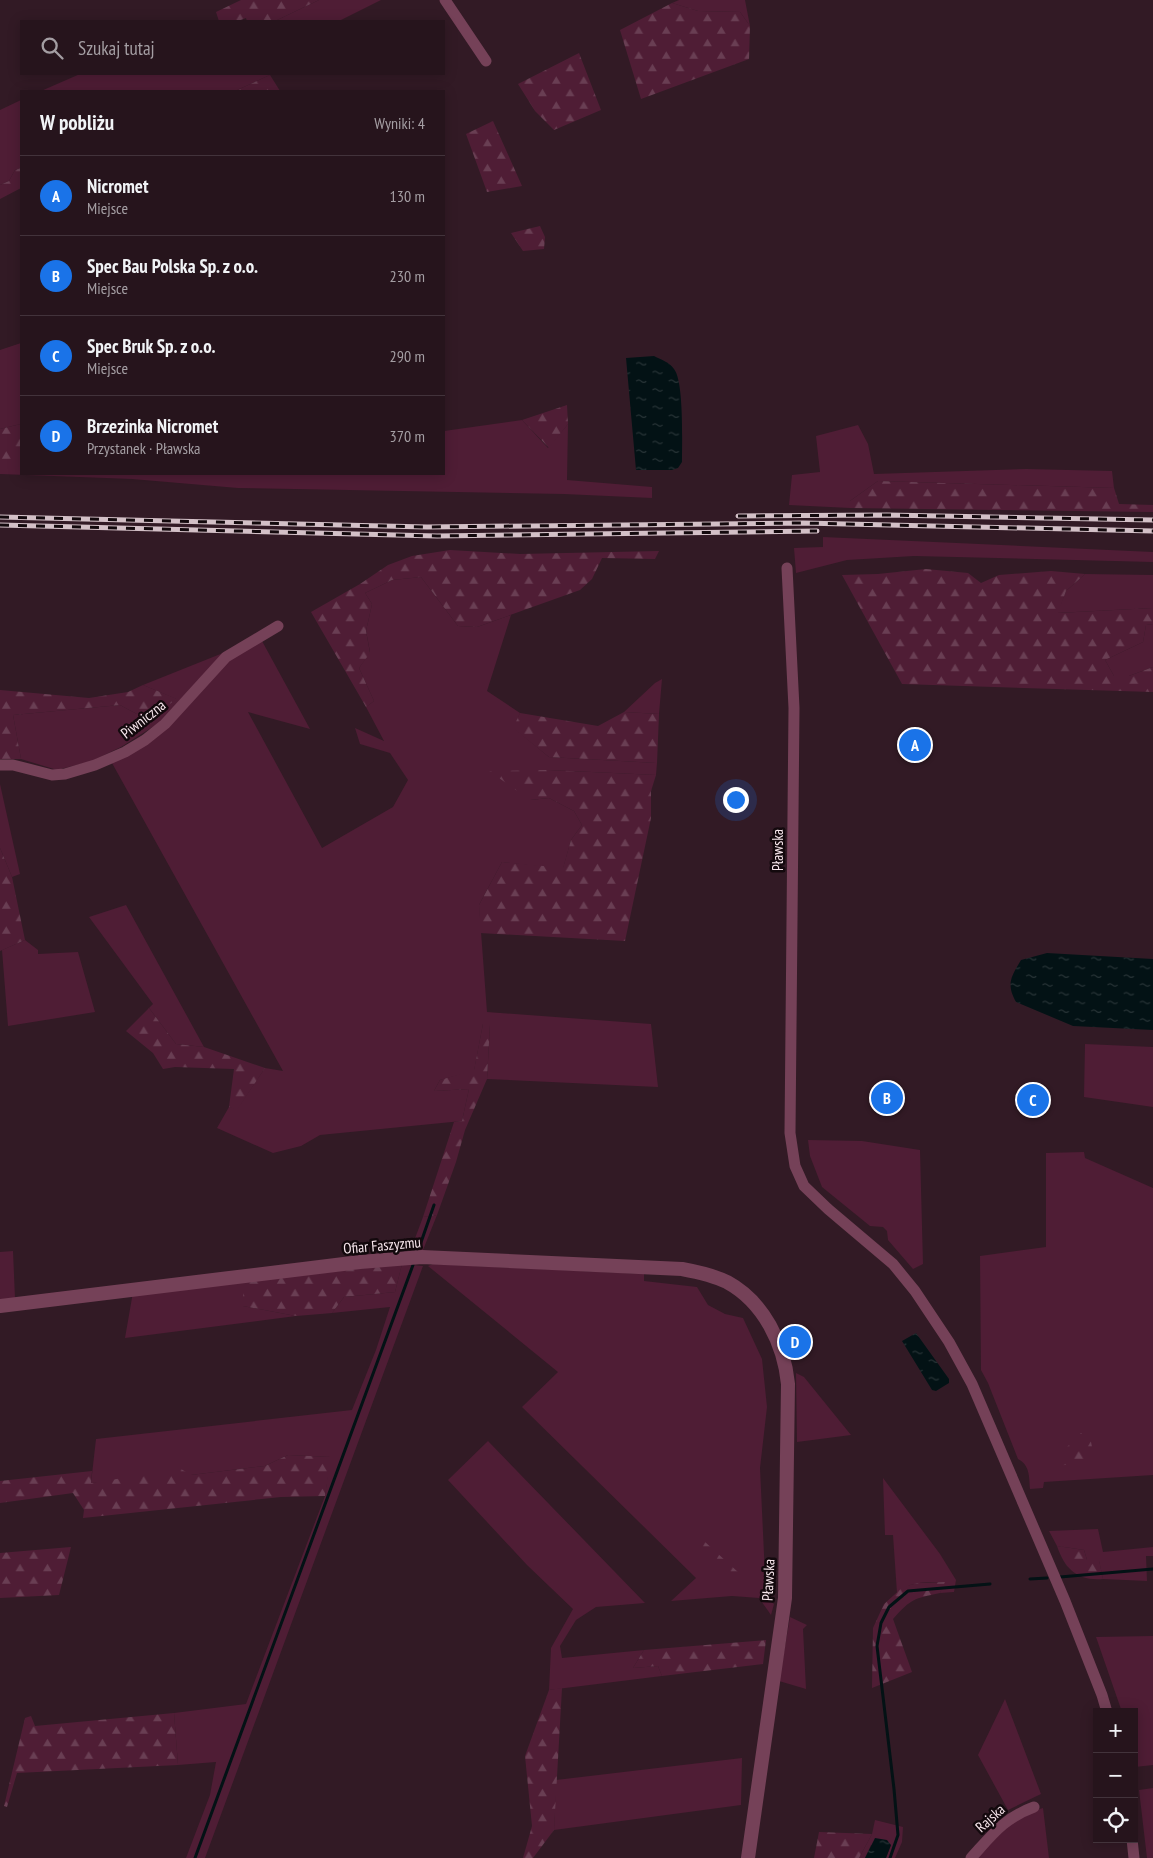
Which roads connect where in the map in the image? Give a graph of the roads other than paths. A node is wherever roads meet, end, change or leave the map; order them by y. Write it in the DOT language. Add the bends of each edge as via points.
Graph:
graph roads {
  1 [pos="445,0"];
  2 [pos="486,61"];
  3 [pos="788,568"];
  4 [pos="278,626"];
  5 [pos="0,765"];
  6 [pos="0,1306"];
  7 [pos="758,1308"];
  8 [pos="1106,1708"];
  9 [pos="1034,1807"];
  10 [pos="1132,1843"];
  11 [pos="748,1858"];
  12 [pos="971,1858"];
  13 [pos="1134,1858"];
  1 -- 2 [label="street"];
  3 -- 8 [label="street, Pławska" via="794,708 790,1132 795,1166 804,1186 893,1264 949,1342 972,1384 1065,1601"];
  4 -- 5 [label="street, Piwniczna" via="226,657 165,724 125,752 65,774 52,775"];
  6 -- 7 [label="street, Ofiar Faszyzmu" via="422,1257 682,1269 706,1273 728,1282"];
  7 -- 11 [label="street, Pławska" via="778,1339 788,1384 785,1588"];
  9 -- 12 [label="street, Rajska" via="1008,1819"];
  10 -- 13 [label="street"];
}
